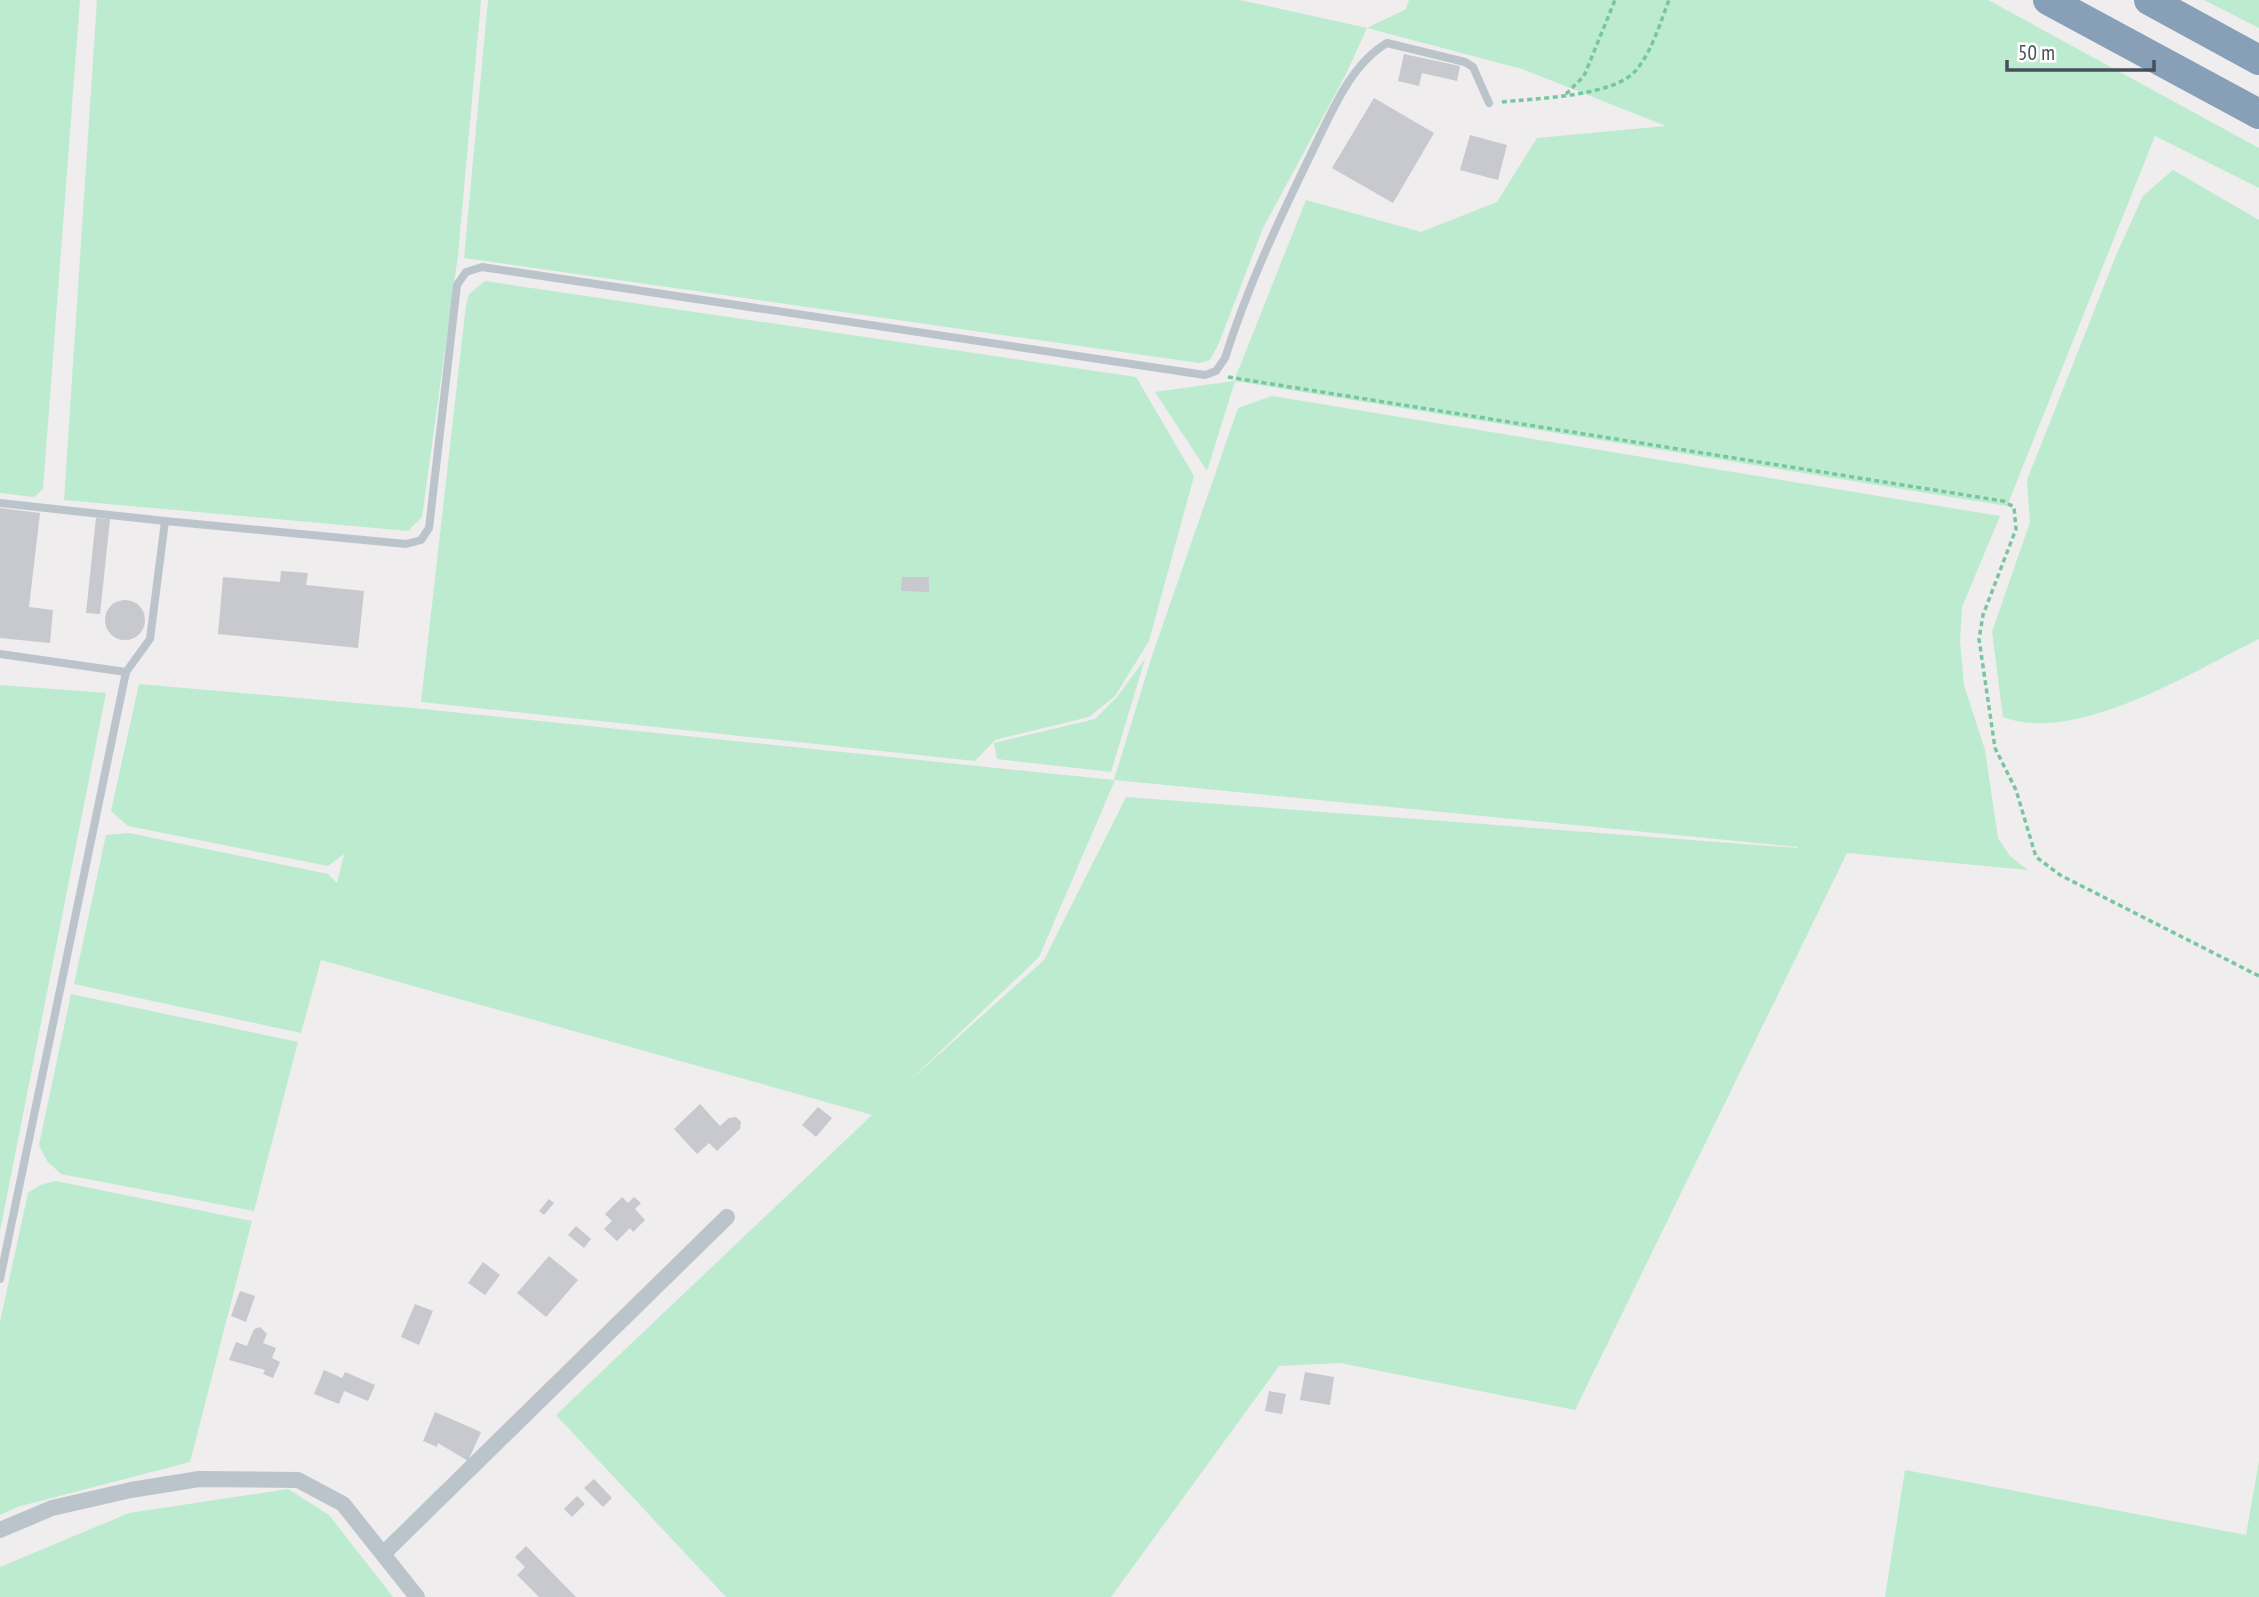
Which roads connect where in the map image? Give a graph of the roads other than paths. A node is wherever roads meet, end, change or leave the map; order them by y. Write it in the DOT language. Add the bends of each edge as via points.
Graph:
graph roads {
  1 [pos="2048,0"];
  2 [pos="2149,0"];
  3 [pos="2259,60"];
  4 [pos="1489,103"];
  5 [pos="2259,114"];
  6 [pos="0,503"];
  7 [pos="165,522"];
  8 [pos="0,654"];
  9 [pos="126,672"];
  10 [pos="727,1217"];
  11 [pos="0,1279"];
  12 [pos="0,1530"];
  13 [pos="384,1553"];
  14 [pos="417,1597"];
  1 -- 5 [label="highway"];
  2 -- 3 [label="highway"];
  4 -- 7 [label="lane" via="1473,67 1465,62 1387,43 1364,60 1264,250 1225,358 1216,371 1205,375 482,267 466,272 457,285 429,528 421,540 406,544"];
  6 -- 7 [label="lane"];
  7 -- 9 [label="lane" via="150,639"];
  8 -- 9 [label="lane"];
  9 -- 11 [label="lane"];
  10 -- 13 [label="street"];
  12 -- 13 [label="street" via="52,1508 145,1487 199,1479 298,1480 343,1504"];
  13 -- 14 [label="street"];
}
